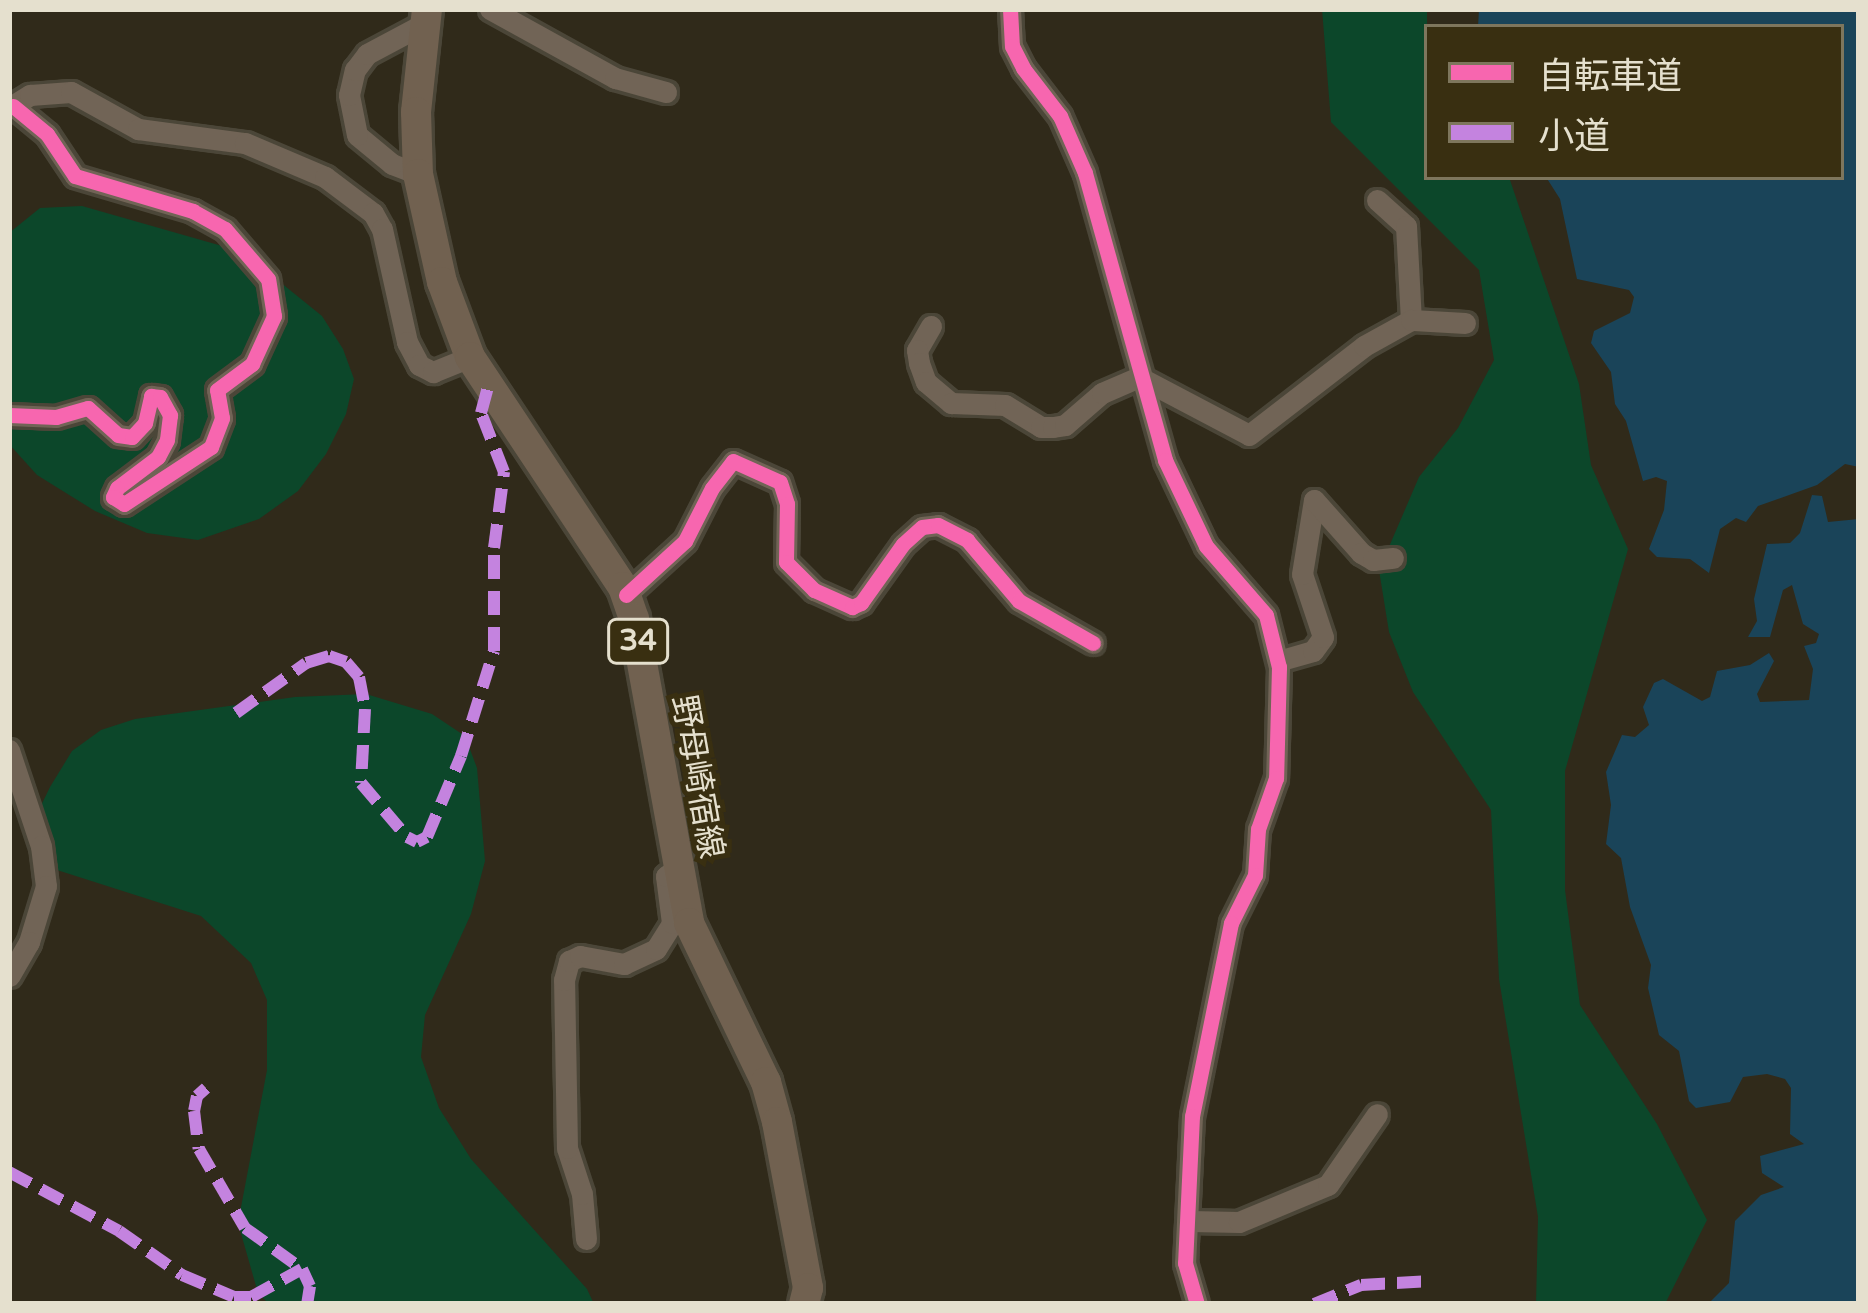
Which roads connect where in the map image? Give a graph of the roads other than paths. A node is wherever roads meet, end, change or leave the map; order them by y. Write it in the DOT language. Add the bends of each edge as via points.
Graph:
graph roads {
  1 [pos="490,9"];
  2 [pos="1010,9"];
  3 [pos="426,16"];
  4 [pos="666,92"];
  5 [pos="11,107"];
  6 [pos="418,173"];
  7 [pos="1377,200"];
  8 [pos="1411,320"];
  9 [pos="1465,323"];
  10 [pos="931,326"];
  11 [pos="470,357"];
  12 [pos="1139,377"];
  13 [pos="9,415"];
  14 [pos="1393,558"];
  15 [pos="626,595"];
  16 [pos="1093,643"];
  17 [pos="1278,661"];
  18 [pos="9,750"];
  19 [pos="676,869"];
  20 [pos="9,976"];
  21 [pos="1377,1114"];
  22 [pos="1190,1221"];
  23 [pos="586,1239"];
  24 [pos="803,1304"];
  25 [pos="1197,1304"];
  1 -- 4 [label="street" via="615,78"];
  2 -- 12 [label="street" via="1018,57 1060,116 1085,173"];
  3 -- 6 [label="main road, 野母崎宿線 / 34"];
  3 -- 6 [label="street" via="368,54 349,95 357,135 392,164"];
  5 -- 11 [label="street" via="30,95 71,92 138,129 245,142 325,177 382,229 419,365 433,372"];
  5 -- 13 [label="street" via="47,134 76,176 193,211 225,229 268,279 274,316 252,364 217,389 222,418 211,447 124,504 112,496 117,488 158,457 167,440 170,416 160,397 151,396 132,437 118,435 88,408 56,417"];
  6 -- 11 [label="main road, 野母崎宿線 / 34" via="442,282"];
  7 -- 8 [label="street" via="1406,226"];
  8 -- 9 [label="street"];
  8 -- 12 [label="street" via="1364,346 1249,435"];
  10 -- 12 [label="street" via="917,350 939,397 1005,405 1041,427 1065,425 1102,393"];
  11 -- 15 [label="main road, 野母崎宿線 / 34"];
  12 -- 17 [label="street" via="1206,546 1266,615"];
  14 -- 17 [label="street" via="1361,553 1314,500 1301,574 1323,637 1313,651"];
  15 -- 16 [label="street" via="685,541 733,461 780,482 786,562 814,590 852,607 861,603 903,544 938,525 967,540 1019,601"];
  15 -- 19 [label="main road, 野母崎宿線 / 34"];
  17 -- 22 [label="street" via="1276,778 1258,829 1255,875 1216,986 1192,1116"];
  18 -- 20 [label="street" via="46,886"];
  19 -- 23 [label="street" via="666,876 672,923 656,949 624,964 580,956 564,980 567,1148"];
  19 -- 24 [label="main road, 野母崎宿線 / 34" via="689,922 766,1082 794,1202 808,1288"];
  21 -- 22 [label="street" via="1328,1185 1239,1222"];
  22 -- 25 [label="street" via="1185,1263"];
}
